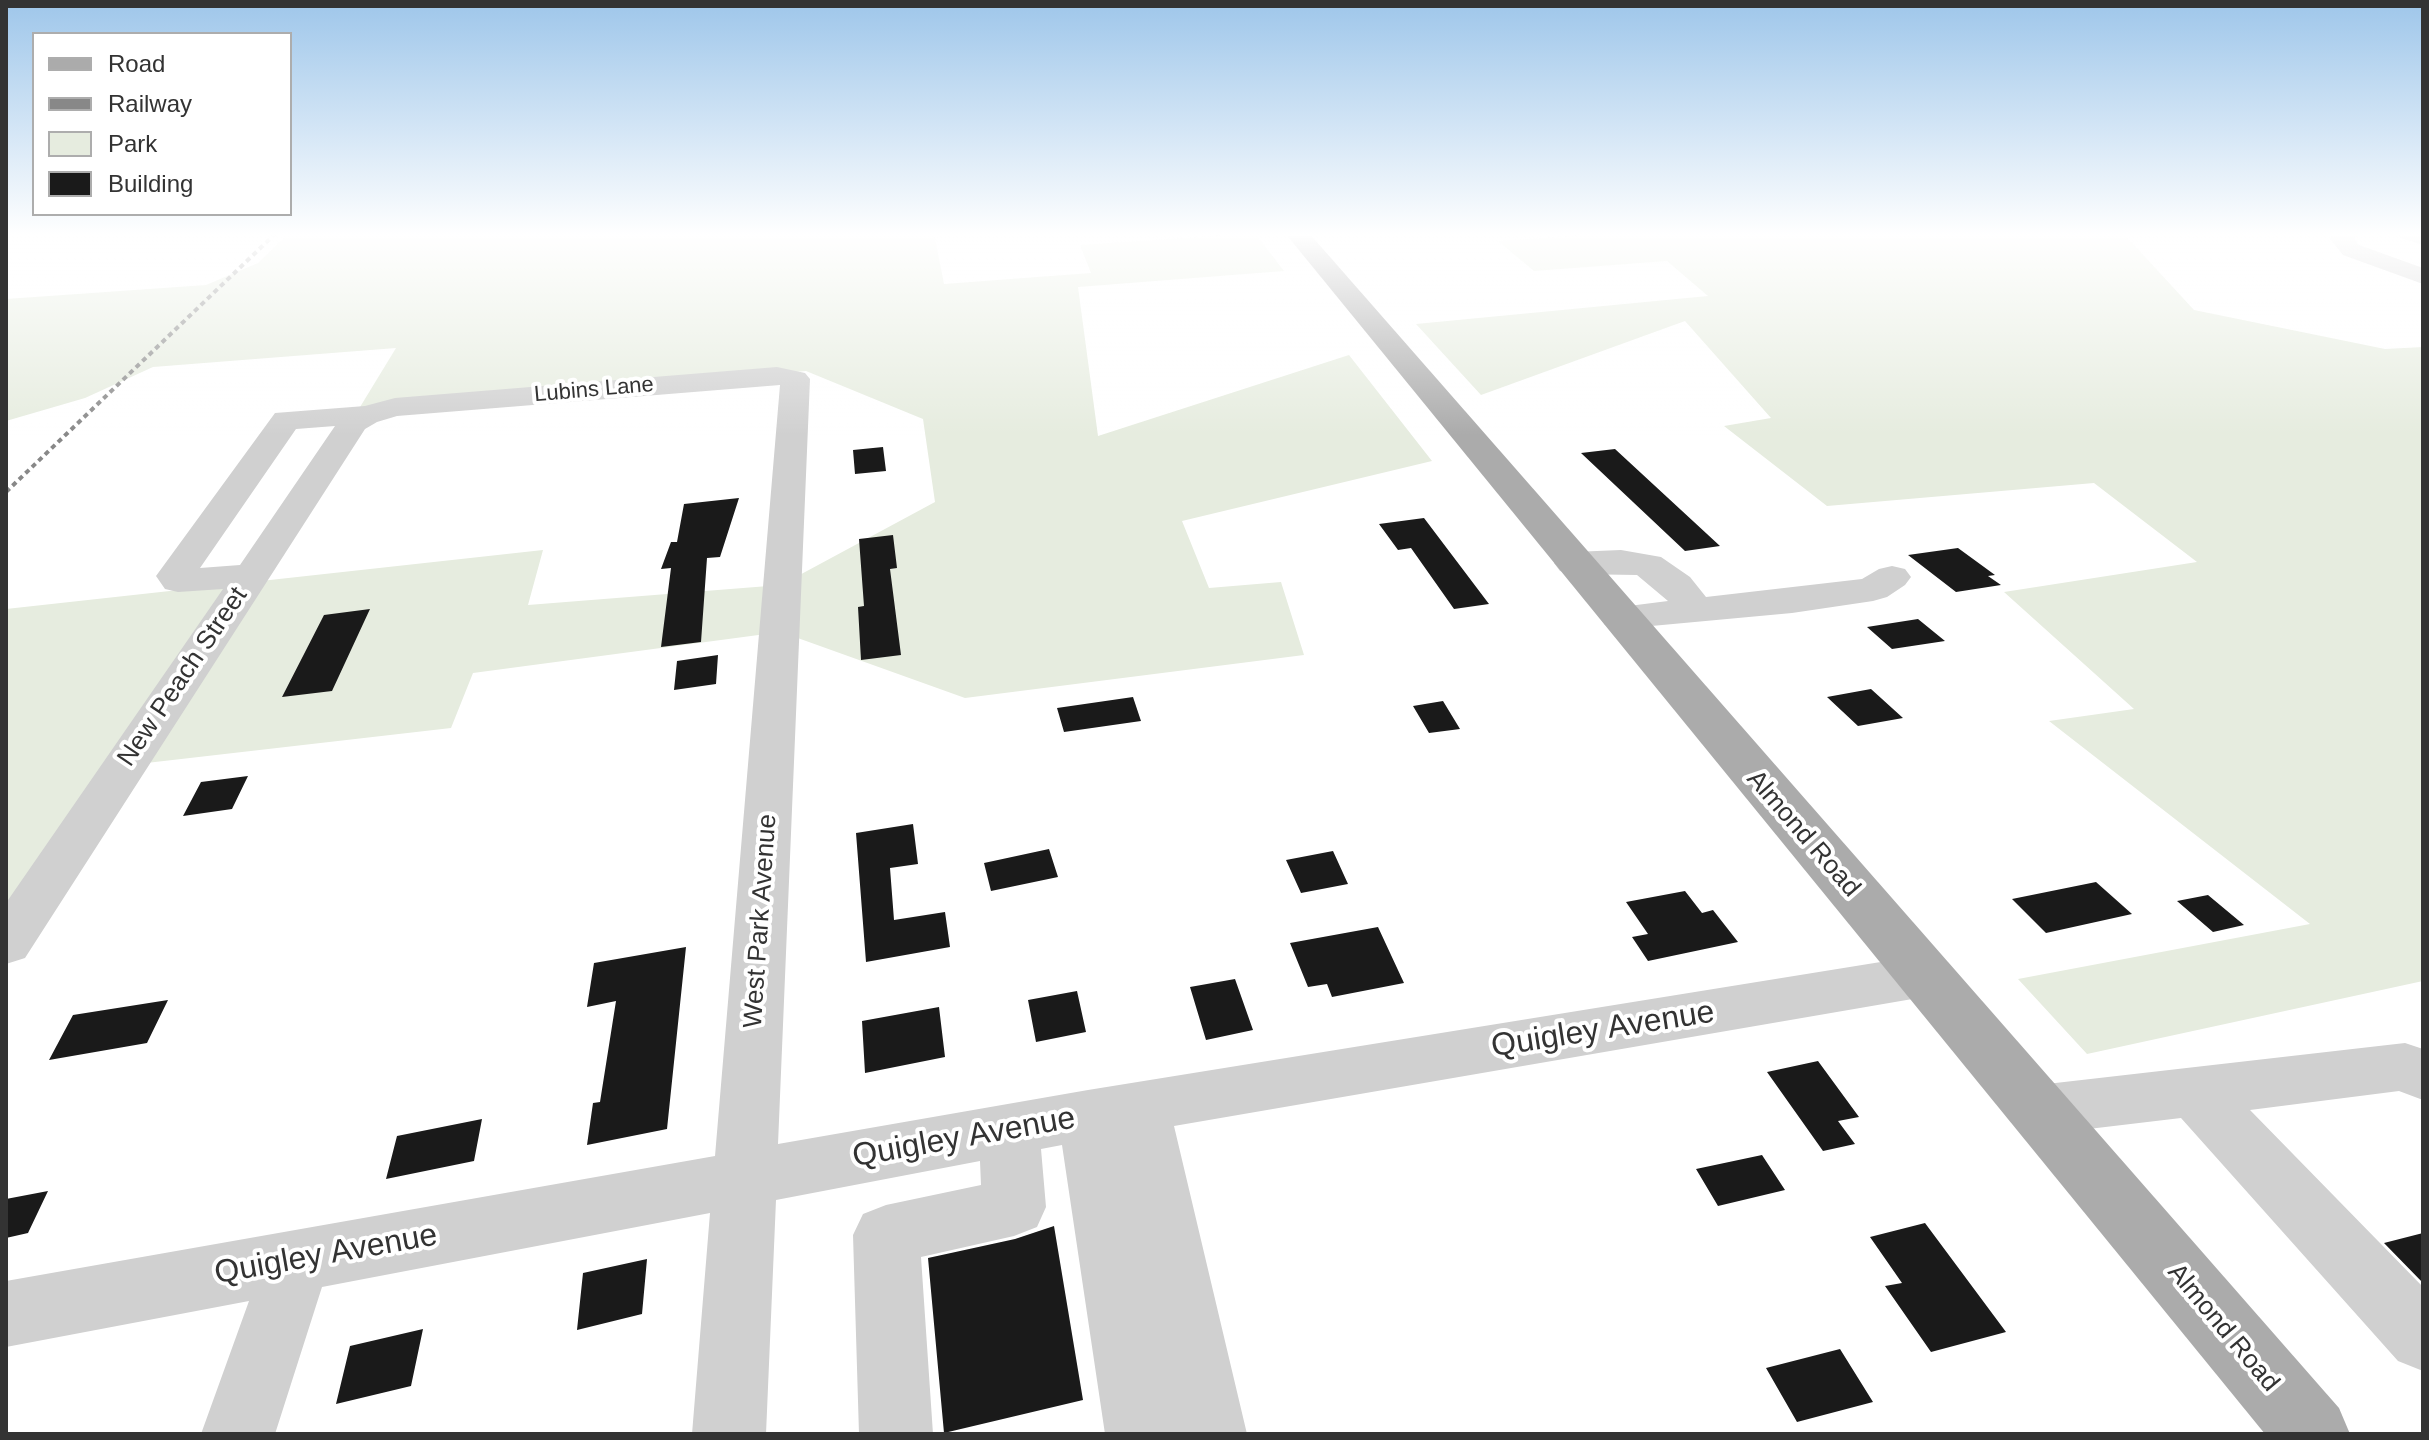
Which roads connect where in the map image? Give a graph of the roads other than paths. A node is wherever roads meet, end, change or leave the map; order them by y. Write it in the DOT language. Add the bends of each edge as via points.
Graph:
graph roads {
  1 [pos="1352,300"];
  2 [pos="794,408"];
  3 [pos="366,415"];
  4 [pos="1573,563"];
  5 [pos="251,575"];
  6 [pos="1892,577"];
  7 [pos="1696,610"];
  8 [pos="1619,617"];
  9 [pos="6,944"];
  10 [pos="1924,976"];
  11 [pos="2423,1076"];
  12 [pos="2194,1091"];
  13 [pos="2038,1110"];
  14 [pos="1114,1111"];
  15 [pos="1009,1130"];
  16 [pos="743,1179"];
  17 [pos="297,1260"];
  18 [pos="6,1314"];
  19 [pos="2423,1337"];
  20 [pos="238,1434"];
  21 [pos="729,1434"];
  22 [pos="896,1434"];
  23 [pos="1142,1434"];
  24 [pos="1210,1434"];
  25 [pos="2313,1434"];
  1 -- 4 [label="main road, Almond Road"];
  2 -- 3 [label="street, Lubins Lane" via="795,379 777,376 395,407"];
  2 -- 16 [label="street, West Park Avenue"];
  3 -- 5 [label="street, New Peach Street" via="346,432"];
  3 -- 5 [label="street" via="286,420 175,576 178,581"];
  4 -- 7 [label="street" via="1648,565 1676,585"];
  4 -- 8 [label="main road, Almond Road"];
  5 -- 9 [label="street, New Peach Street"];
  6 -- 7 [label="street" via="1873,589"];
  7 -- 8 [label="street"];
  8 -- 10 [label="main road, Almond Road"];
  10 -- 13 [label="main road, Almond Road"];
  10 -- 14 [label="street, Quigley Avenue"];
  11 -- 12 [label="street" via="2405,1067"];
  12 -- 13 [label="street"];
  12 -- 19 [label="street"];
  13 -- 25 [label="main road, Almond Road"];
  14 -- 15 [label="street, Quigley Avenue"];
  14 -- 23 [label="street"];
  14 -- 24 [label="street"];
  15 -- 16 [label="street, Quigley Avenue"];
  15 -- 22 [label="street" via="1014,1207 886,1235"];
  16 -- 17 [label="street, Quigley Avenue"];
  16 -- 21 [label="street, West Park Avenue"];
  17 -- 18 [label="street, Quigley Avenue"];
  17 -- 20 [label="street"];
}
